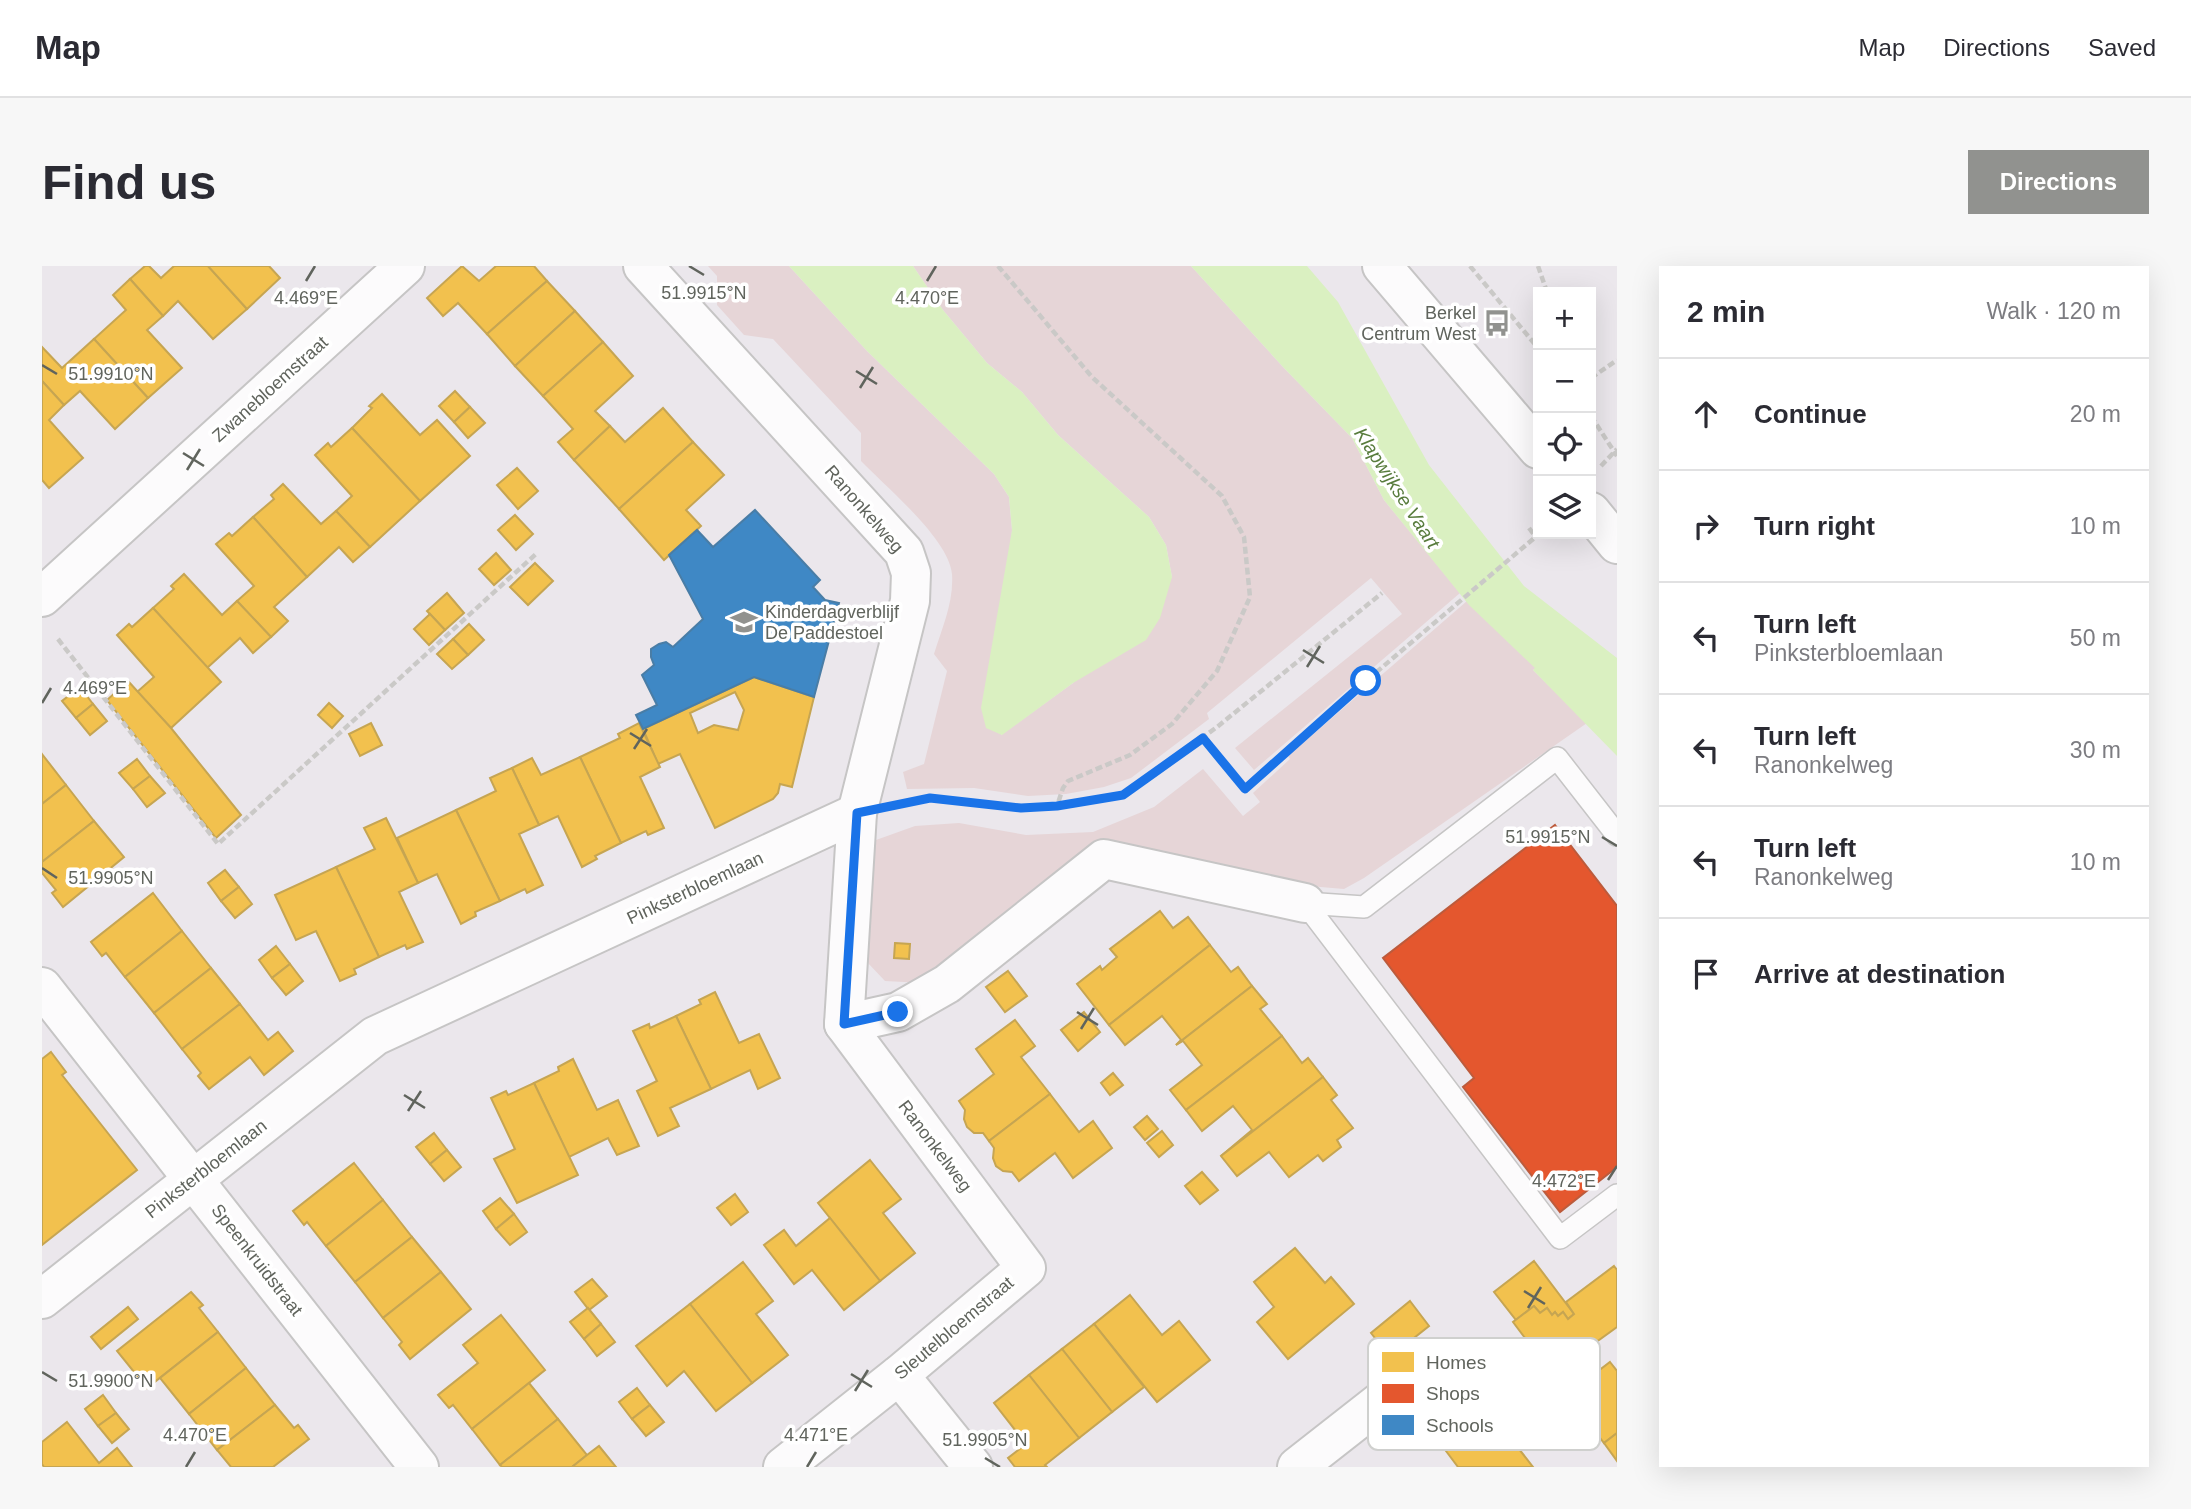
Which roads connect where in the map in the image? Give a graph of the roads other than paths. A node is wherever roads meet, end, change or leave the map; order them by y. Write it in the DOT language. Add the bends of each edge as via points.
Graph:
graph roads {
  1 [pos="405,266"];
  2 [pos="643,266"];
  3 [pos="1382,266"];
  4 [pos="1533,443"];
  5 [pos="1596,518"];
  6 [pos="1617,544"];
  7 [pos="46,613"];
  8 [pos="857,813"];
  9 [pos="1617,835"];
  10 [pos="1305,904"];
  11 [pos="42,987"];
  12 [pos="844,1024"];
  13 [pos="194,1179"];
  14 [pos="1617,1195"];
  15 [pos="1026,1268"];
  16 [pos="42,1299"];
  17 [pos="899,1375"];
  18 [pos="1368,1411"];
  19 [pos="419,1467"];
  20 [pos="783,1467"];
  21 [pos="973,1467"];
  22 [pos="1297,1467"];
  1 -- 7 [label="street, Zwanebloemstraat"];
  2 -- 8 [label="street, Ranonkelweg" via="904,552 911,573 910,601"];
  3 -- 4 [label="street"];
  5 -- 6 [label="street"];
  8 -- 12 [label="street, Ranonkelweg"];
  8 -- 13 [label="street, Pinksterbloemlaan" via="375,1036"];
  9 -- 10 [label="lane" via="1557,758 1363,907"];
  10 -- 12 [label="street" via="1104,859 947,984 898,1012"];
  10 -- 14 [label="lane" via="1560,1238"];
  11 -- 13 [label="street, Speenkruidstraat"];
  12 -- 15 [label="street, Ranonkelweg"];
  13 -- 16 [label="street, Pinksterbloemlaan"];
  13 -- 19 [label="street, Speenkruidstraat"];
  15 -- 17 [label="street, Sleutelbloemstraat"];
  17 -- 20 [label="street, Sleutelbloemstraat"];
  17 -- 21 [label="street"];
  18 -- 22 [label="street"];
}
